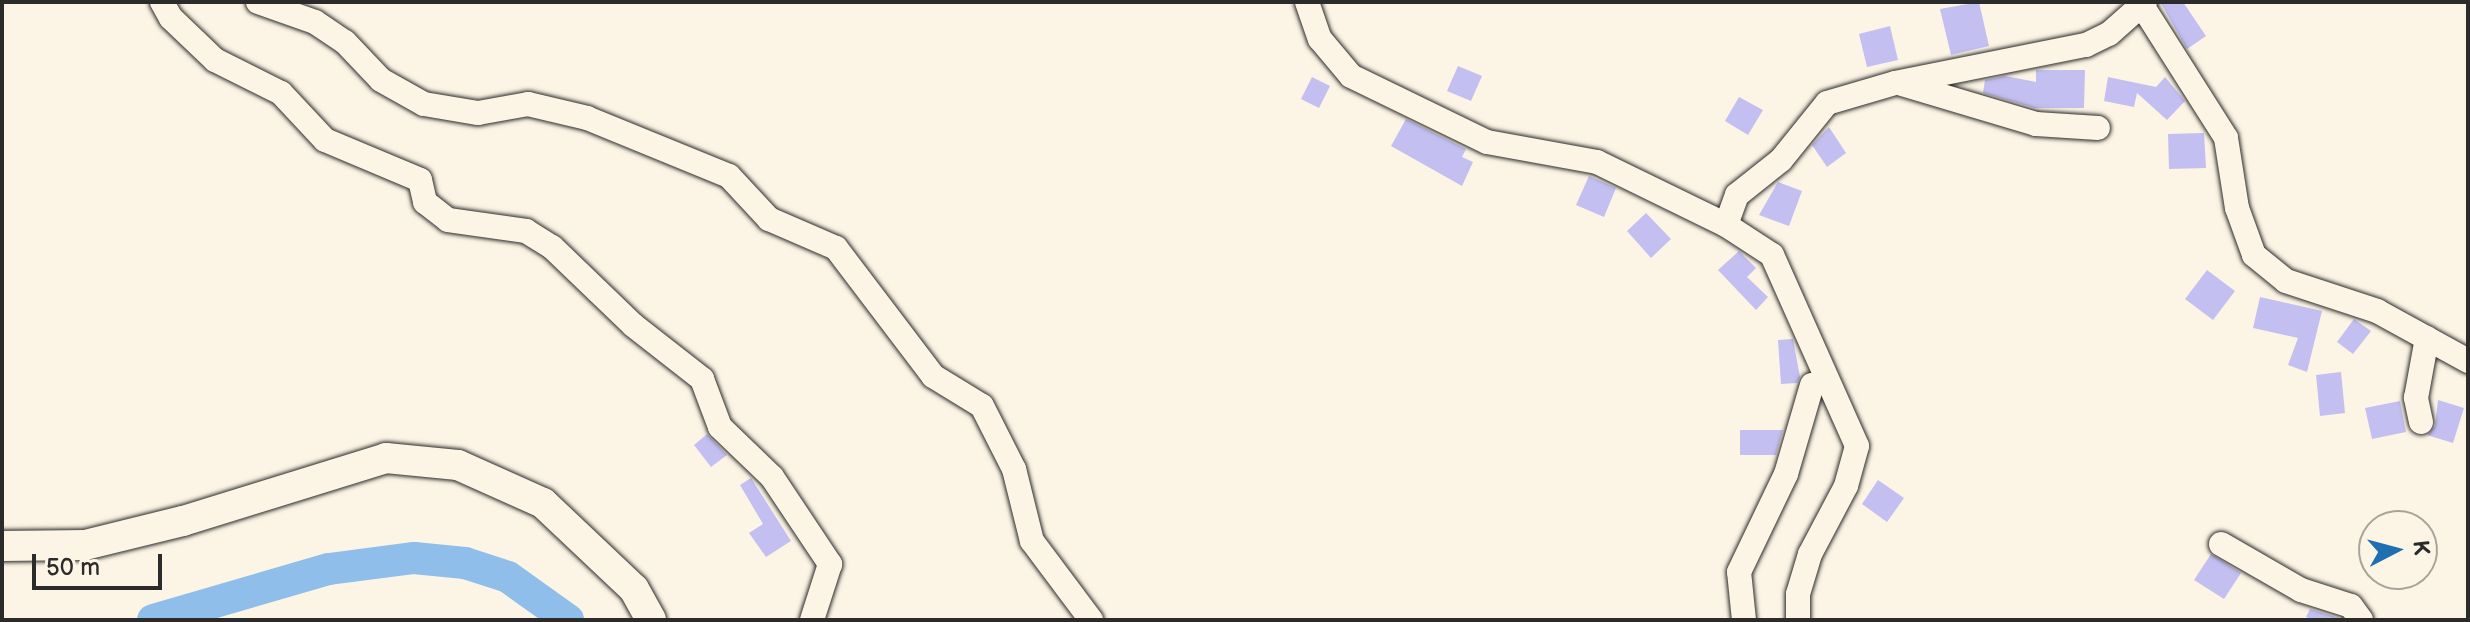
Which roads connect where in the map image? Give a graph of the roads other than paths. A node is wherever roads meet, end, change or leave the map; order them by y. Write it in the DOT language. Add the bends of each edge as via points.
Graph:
graph roads {
  1 [pos="162,2"];
  2 [pos="259,2"];
  3 [pos="1307,2"];
  4 [pos="2144,5"];
  5 [pos="1895,83"];
  6 [pos="2098,128"];
  7 [pos="1726,225"];
  8 [pos="2427,338"];
  9 [pos="2468,361"];
  10 [pos="1812,385"];
  11 [pos="2421,422"];
  12 [pos="2221,544"];
  13 [pos="2,546"];
  14 [pos="651,620"];
  15 [pos="812,620"];
  16 [pos="1091,620"];
  17 [pos="1744,620"];
  18 [pos="1798,620"];
  19 [pos="2361,620"];
  1 -- 15 [label="street" via="171,18 215,60 281,93 325,140 420,180 425,202 448,220 526,231 552,247 633,325 702,379 720,427 772,477 830,564"];
  2 -- 16 [label="street" via="315,22 345,42 381,80 424,104 478,113 528,104 587,118 729,176 769,219 836,248 933,376 982,406 1014,469 1032,541"];
  3 -- 7 [label="street" via="1320,39 1351,76 1487,142 1597,162"];
  4 -- 5 [label="street" via="2086,45"];
  4 -- 8 [label="street" via="2226,138 2237,208 2254,255 2286,281 2377,311"];
  5 -- 6 [label="street" via="2036,124"];
  5 -- 7 [label="street" via="1827,103 1781,160 1737,195"];
  7 -- 18 [label="street" via="1772,255 1857,446 1846,486 1810,554 1798,594"];
  8 -- 9 [label="street"];
  8 -- 11 [label="street" via="2416,398"];
  10 -- 17 [label="street" via="1786,474 1739,572"];
  12 -- 19 [label="street" via="2301,590 2351,606"];
  13 -- 14 [label="main road" via="85,545 183,521 386,458 458,465 543,503 634,589"];
}
